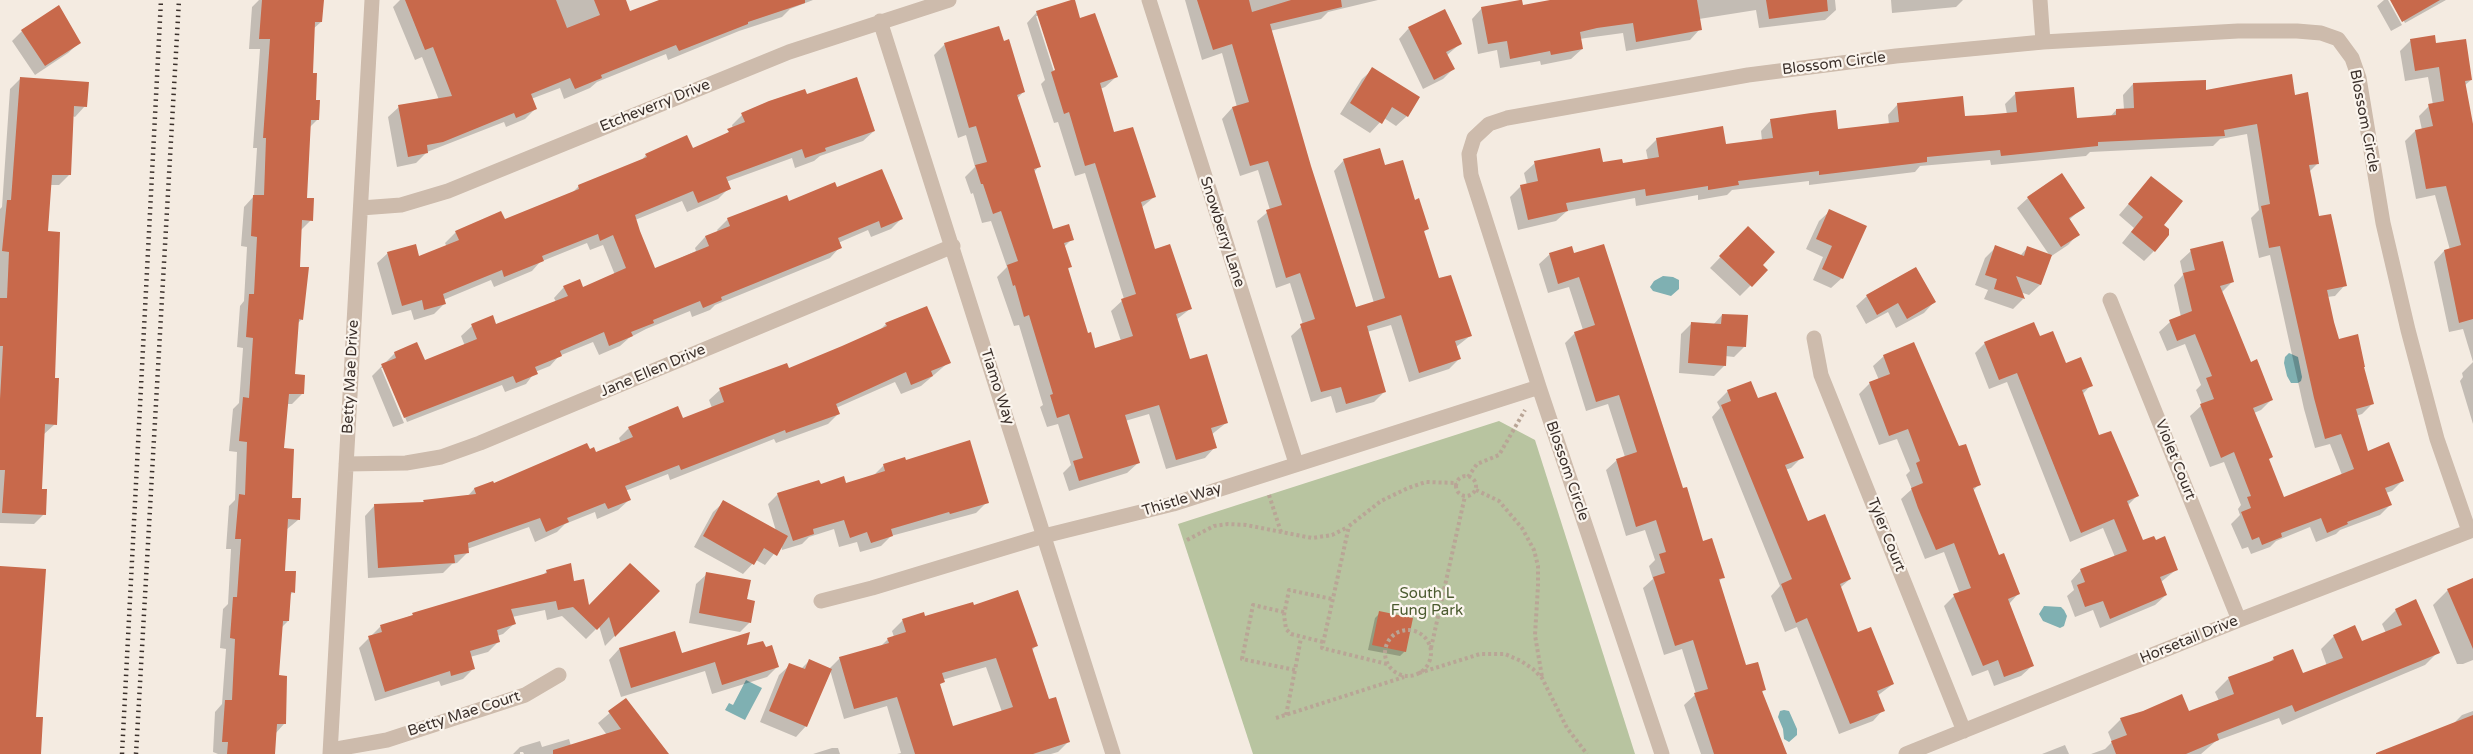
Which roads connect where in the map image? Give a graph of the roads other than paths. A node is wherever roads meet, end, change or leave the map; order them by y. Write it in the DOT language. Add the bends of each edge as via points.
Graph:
graph roads {
  1 [pos="372,0"];
  2 [pos="949,0"];
  3 [pos="1149,0"];
  4 [pos="2040,0"];
  5 [pos="880,21"];
  6 [pos="2043,42"];
  7 [pos="361,207"];
  8 [pos="952,246"];
  9 [pos="2110,300"];
  10 [pos="1814,338"];
  11 [pos="1539,387"];
  12 [pos="1296,463"];
  13 [pos="346,465"];
  14 [pos="2471,530"];
  15 [pos="1044,536"];
  16 [pos="821,601"];
  17 [pos="2240,620"];
  18 [pos="559,675"];
  19 [pos="1964,730"];
  20 [pos="330,752"];
  21 [pos="1113,754"];
  22 [pos="1662,754"];
  23 [pos="1906,754"];
  1 -- 7 [label="street, Betty Mae Drive"];
  2 -- 5 [label="street, Etcheverry Drive"];
  3 -- 12 [label="street, Snowberry Lane"];
  4 -- 6 [label="street"];
  5 -- 7 [label="street, Etcheverry Drive" via="789,52 448,191 401,205"];
  5 -- 8 [label="street, Tiamo Way"];
  6 -- 11 [label="street, Blossom Circle" via="1749,75 1489,124 1474,138 1469,154 1472,175"];
  6 -- 14 [label="street, Blossom Circle" via="2250,31 2321,33 2338,39 2352,58 2359,78 2383,223 2408,330 2437,439"];
  7 -- 13 [label="street, Betty Mae Drive"];
  8 -- 13 [label="street, Jane Ellen Drive" via="441,457 406,463"];
  8 -- 15 [label="street, Tiamo Way"];
  9 -- 17 [label="street, Violet Court"];
  10 -- 19 [label="street, Tyler Court" via="1821,375"];
  11 -- 12 [label="street, Thistle Way"];
  11 -- 22 [label="street, Blossom Circle"];
  12 -- 15 [label="street, Thistle Way" via="1173,504"];
  13 -- 20 [label="street, Betty Mae Drive"];
  14 -- 17 [label="street, Horsetail Drive"];
  15 -- 16 [label="street, Thistle Way"];
  15 -- 21 [label="street, Tiamo Way"];
  17 -- 19 [label="street, Horsetail Drive"];
  18 -- 20 [label="street, Betty Mae Court" via="525,695 398,737"];
  19 -- 23 [label="street, Horsetail Drive"];
}
